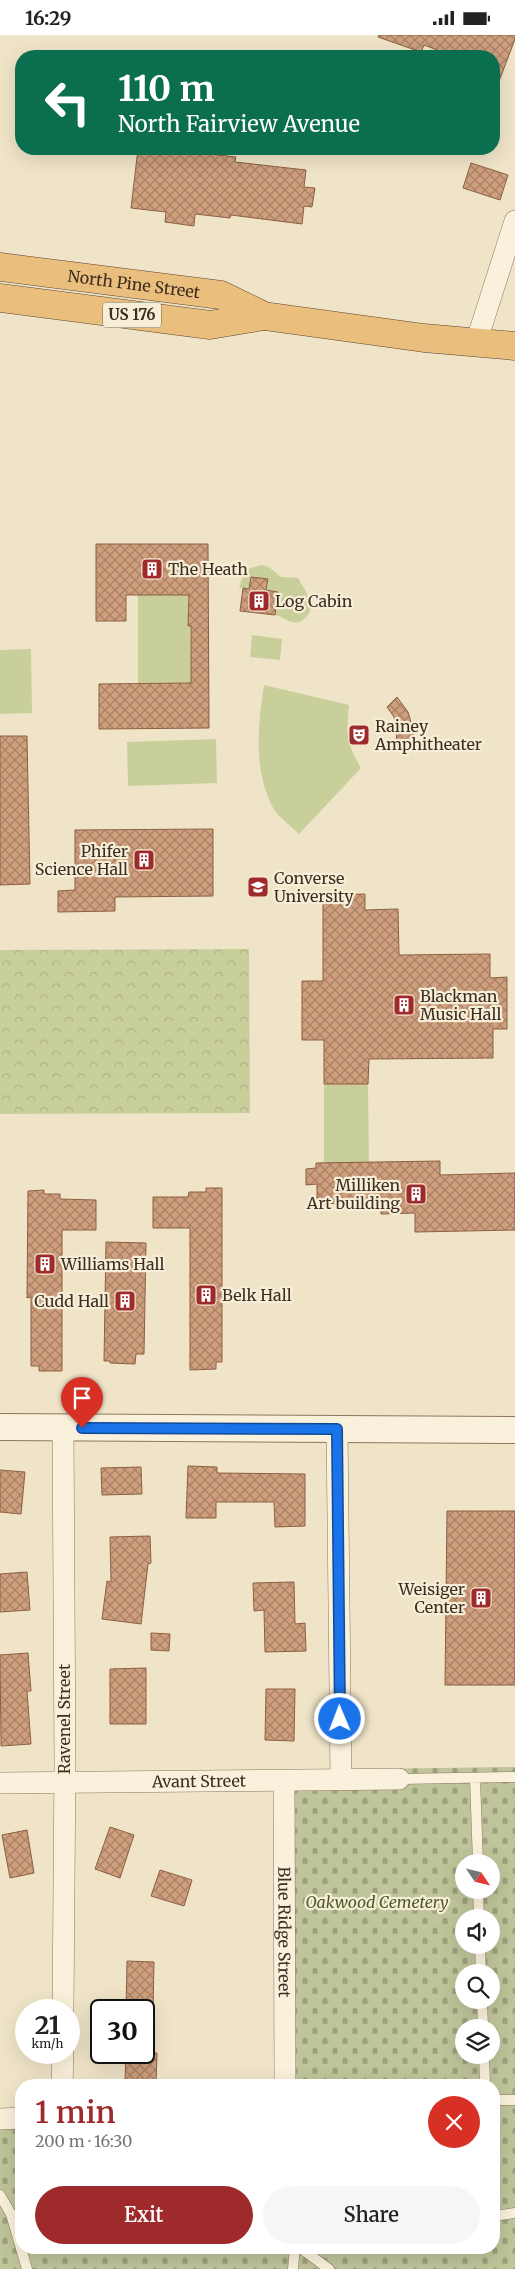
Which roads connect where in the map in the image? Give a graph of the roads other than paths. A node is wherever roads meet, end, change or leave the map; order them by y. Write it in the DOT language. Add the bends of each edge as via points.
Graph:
graph roads {
  1 [pos="515,221"];
  2 [pos="0,267"];
  3 [pos="0,298"];
  4 [pos="264,316"];
  5 [pos="476,343"];
  6 [pos="515,346"];
  7 [pos="0,1427"];
  8 [pos="63,1428"];
  9 [pos="337,1429"];
  10 [pos="515,1430"];
  11 [pos="515,1777"];
  12 [pos="475,1778"];
  13 [pos="341,1779"];
  14 [pos="399,1779"];
  15 [pos="64,1781"];
  16 [pos="284,1781"];
  17 [pos="0,1783"];
  18 [pos="478,1854"];
  19 [pos="63,1999"];
  20 [pos="63,2064"];
  21 [pos="484,2064"];
  22 [pos="62,2079"];
  23 [pos="285,2079"];
  24 [pos="485,2079"];
  25 [pos="500,2100"];
  26 [pos="515,2100"];
  27 [pos="15,2118"];
  28 [pos="0,2119"];
  29 [pos="0,2195"];
  30 [pos="515,2213"];
  31 [pos="500,2215"];
  32 [pos="15,2228"];
  33 [pos="23,2254"];
  34 [pos="294,2254"];
  35 [pos="309,2254"];
  36 [pos="27,2269"];
  37 [pos="293,2269"];
  38 [pos="329,2269"];
  1 -- 5 [label="street"];
  2 -- 4 [label="highway, North Pine Street" via="221,295"];
  3 -- 4 [label="highway, North Pine Street / US 176" via="210,325"];
  4 -- 5 [label="highway, North Pine Street / US 176"];
  5 -- 6 [label="highway, North Pine Street / US 176"];
  7 -- 8 [label="street"];
  8 -- 9 [label="street"];
  8 -- 15 [label="street, Ravenel Street"];
  9 -- 10 [label="street"];
  9 -- 13 [label="street"];
  11 -- 12 [label="lane"];
  12 -- 14 [label="lane"];
  12 -- 18 [label="lane"];
  13 -- 14 [label="street, Avant Street"];
  13 -- 16 [label="street, Avant Street"];
  15 -- 16 [label="street, Avant Street"];
  15 -- 17 [label="street, Avant Street"];
  15 -- 19 [label="street, Ravenel Street"];
  16 -- 23 [label="street, Blue Ridge Street"];
  20 -- 22 [label="street"];
  21 -- 24 [label="lane"];
  25 -- 26 [label="lane"];
  27 -- 28 [label="street"];
  29 -- 32 [label="lane"];
  30 -- 31 [label="lane"];
  33 -- 36 [label="lane"];
  34 -- 37 [label="lane"];
  35 -- 38 [label="lane"];
}
